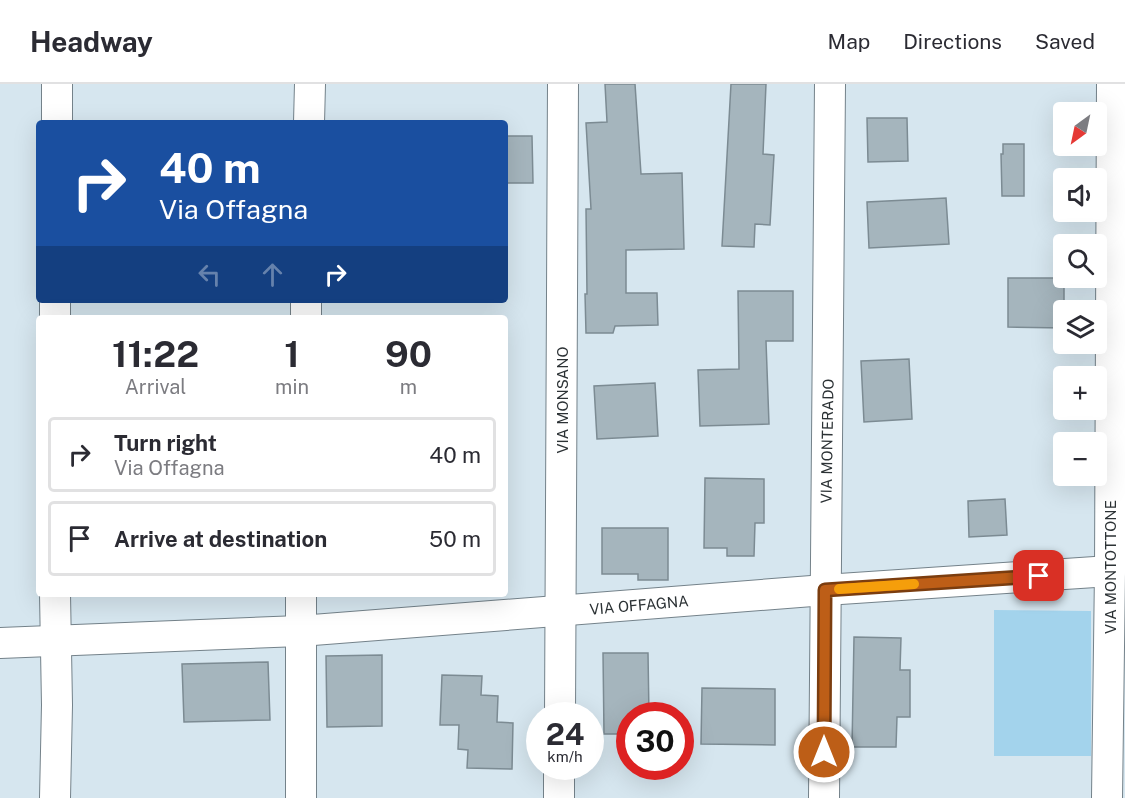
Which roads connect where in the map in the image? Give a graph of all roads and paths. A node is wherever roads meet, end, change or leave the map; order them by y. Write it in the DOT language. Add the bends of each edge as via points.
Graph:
graph roads {
  1 [pos="57,84"];
  2 [pos="310,84"];
  3 [pos="563,84"];
  4 [pos="830,84"];
  5 [pos="1112,84"];
  6 [pos="57,120"];
  7 [pos="309,120"];
  8 [pos="1110,572"];
  9 [pos="825,590"];
  10 [pos="55,597"];
  11 [pos="301,597"];
  12 [pos="561,612"];
  13 [pos="300,631"];
  14 [pos="56,641"];
  15 [pos="0,643"];
  16 [pos="560,702"];
  17 [pos="559,780"];
  18 [pos="55,798"];
  19 [pos="301,798"];
  20 [pos="559,798"];
  21 [pos="824,798"];
  22 [pos="1107,798"];
  1 -- 6 [label="street"];
  2 -- 7 [label="street"];
  3 -- 12 [label="street, VIA MONSANO"];
  4 -- 9 [label="street, VIA MONTERADO"];
  5 -- 8 [label="street, VIA MONTOTTONE"];
  8 -- 9 [label="street, VIA OFFAGNA"];
  8 -- 22 [label="street, VIA MONTOTTONE"];
  9 -- 12 [label="street, VIA OFFAGNA"];
  9 -- 21 [label="street, VIA MONTERADO"];
  10 -- 14 [label="street"];
  11 -- 13 [label="street"];
  12 -- 13 [label="street, VIA OFFAGNA"];
  12 -- 16 [label="street, VIA MONSANO"];
  13 -- 14 [label="street, VIA OFFAGNA"];
  13 -- 19 [label="street"];
  14 -- 15 [label="street, VIA OFFAGNA"];
  14 -- 18 [label="street"];
  17 -- 20 [label="street"];
}
